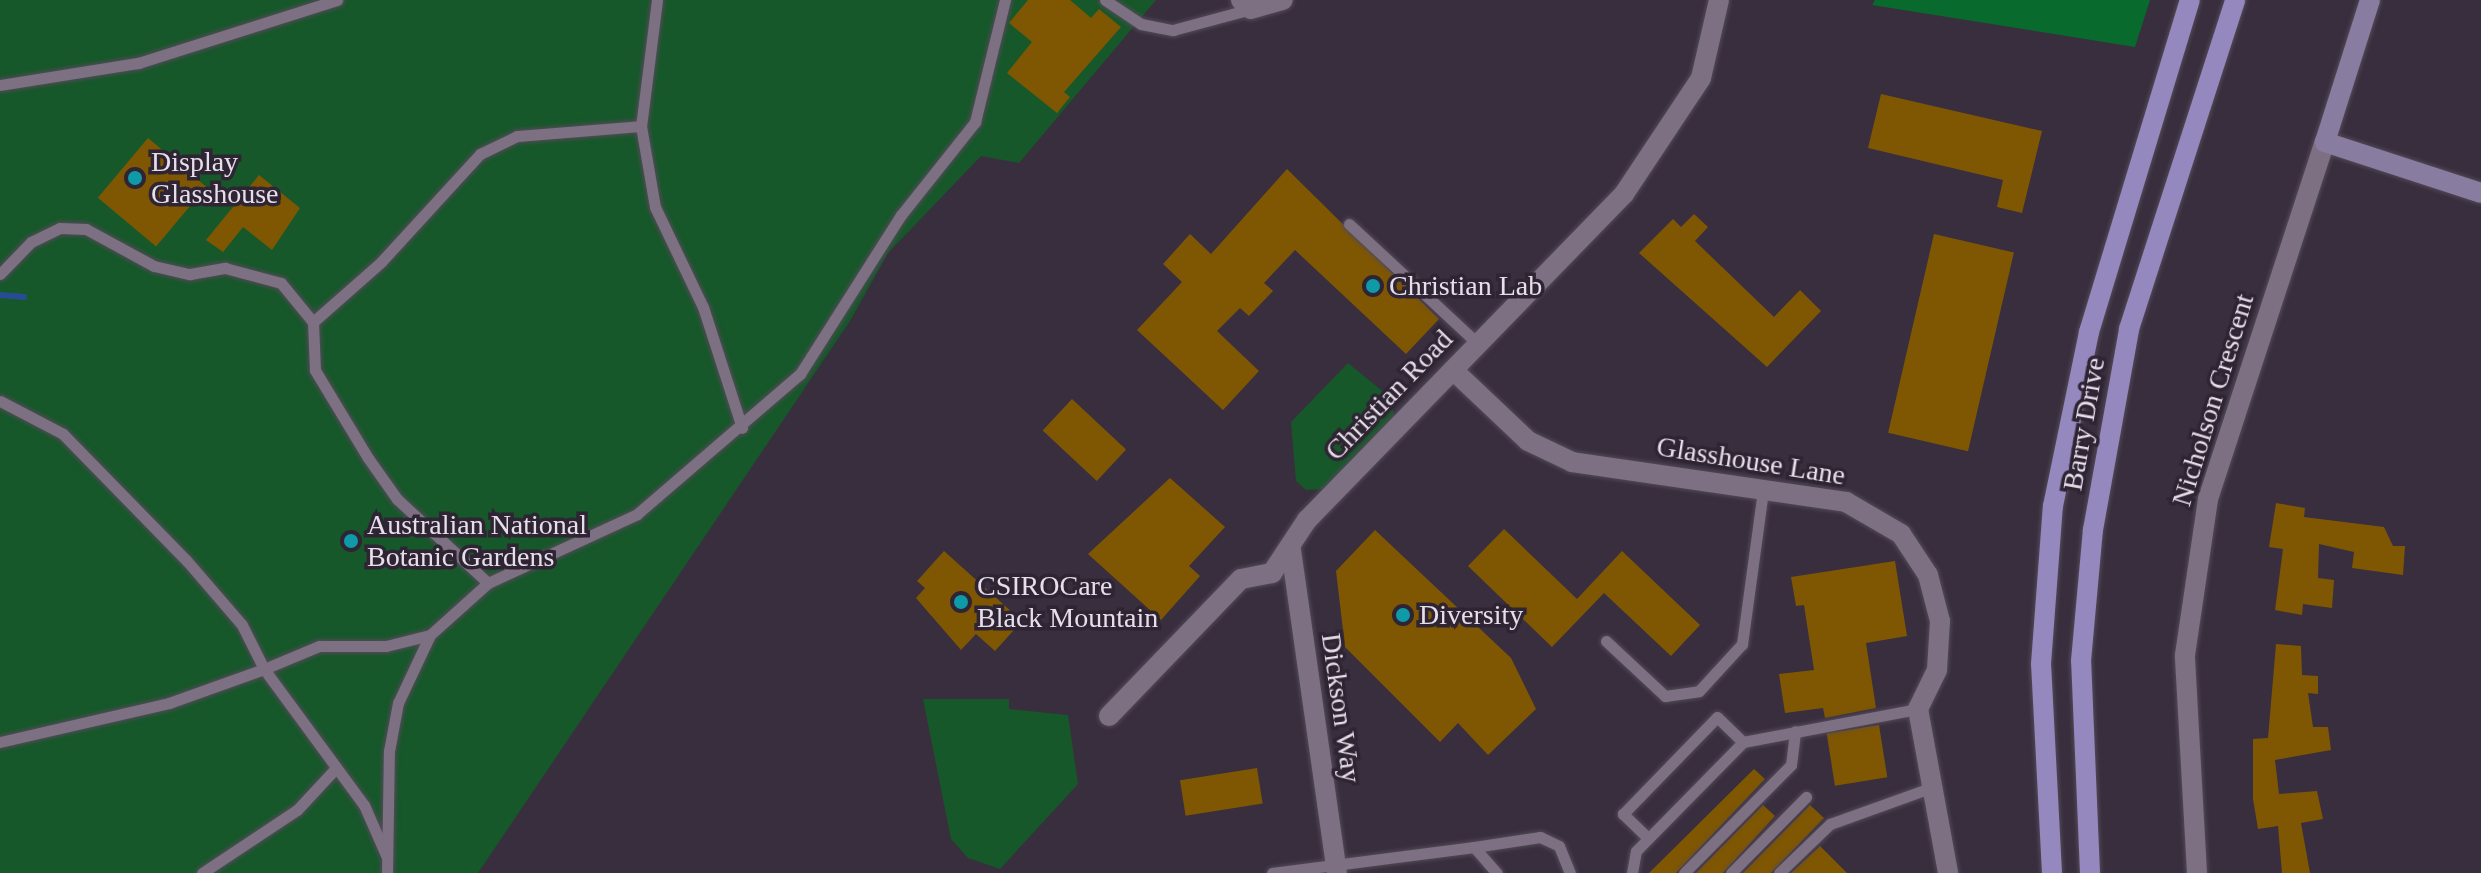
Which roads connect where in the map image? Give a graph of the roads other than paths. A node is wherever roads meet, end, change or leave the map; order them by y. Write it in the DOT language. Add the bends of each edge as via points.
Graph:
graph roads {
  1 [pos="337,0"];
  2 [pos="657,0"];
  3 [pos="1005,0"];
  4 [pos="1105,0"];
  5 [pos="1283,0"];
  6 [pos="1719,0"];
  7 [pos="2190,0"];
  8 [pos="2235,0"];
  9 [pos="2370,0"];
  10 [pos="1246,5"];
  11 [pos="0,85"];
  12 [pos="641,126"];
  13 [pos="2325,142"];
  14 [pos="2481,193"];
  15 [pos="1349,224"];
  16 [pos="0,274"];
  17 [pos="313,322"];
  18 [pos="1477,343"];
  19 [pos="1453,370"];
  20 [pos="0,401"];
  21 [pos="742,428"];
  22 [pos="1763,490"];
  23 [pos="1291,550"];
  24 [pos="488,583"];
  25 [pos="430,635"];
  26 [pos="1606,641"];
  27 [pos="264,669"];
  28 [pos="1918,709"];
  29 [pos="1109,716"];
  30 [pos="1795,731"];
  31 [pos="0,742"];
  32 [pos="1743,742"];
  33 [pos="335,769"];
  34 [pos="1933,787"];
  35 [pos="1806,797"];
  36 [pos="1648,838"];
  37 [pos="1474,847"];
  38 [pos="388,867"];
  39 [pos="1336,868"];
  40 [pos="202,873"];
  41 [pos="1272,873"];
  42 [pos="1497,873"];
  43 [pos="1570,873"];
  44 [pos="1632,873"];
  45 [pos="1684,873"];
  46 [pos="1731,873"];
  47 [pos="1779,873"];
  48 [pos="1948,873"];
  49 [pos="2052,873"];
  50 [pos="2090,873"];
  51 [pos="2197,873"];
  1 -- 11 [label="lane" via="138,63"];
  2 -- 12 [label="lane"];
  3 -- 21 [label="lane" via="975,122 901,215 800,374"];
  4 -- 10 [label="lane" via="1141,24 1173,30"];
  5 -- 10 [label="street"];
  6 -- 18 [label="street, Christian Road" via="1701,78 1657,152"];
  7 -- 49 [label="main road, Barry Drive" via="2089,332 2053,506 2041,664"];
  8 -- 50 [label="main road, Barry Drive" via="2129,329 2093,530 2081,661"];
  9 -- 13 [label="street"];
  12 -- 17 [label="lane" via="517,136 480,154 381,262"];
  12 -- 21 [label="lane" via="655,207 703,307"];
  13 -- 14 [label="street"];
  13 -- 51 [label="street, Nicholson Crescent" via="2208,499 2185,655"];
  15 -- 18 [label="lane"];
  16 -- 17 [label="lane" via="31,242 60,228 86,229 154,266 190,274 225,268 281,283"];
  17 -- 24 [label="lane" via="315,370 368,458 397,499"];
  18 -- 19 [label="street, Christian Road"];
  19 -- 22 [label="street, Glasshouse Lane" via="1528,441 1572,462"];
  19 -- 23 [label="street, Christian Road" via="1307,520"];
  20 -- 27 [label="lane" via="63,434 242,625"];
  21 -- 24 [label="lane" via="637,514"];
  22 -- 26 [label="lane" via="1742,644 1699,691 1665,696"];
  22 -- 28 [label="street, Glasshouse Lane" via="1846,502 1883,517 1916,553 1936,597 1940,646"];
  23 -- 29 [label="street, Christian Road" via="1272,573 1241,579"];
  23 -- 39 [label="street, Dickson Way"];
  24 -- 25 [label="lane"];
  25 -- 27 [label="lane" via="386,646 319,646"];
  25 -- 38 [label="lane" via="398,703 389,751"];
  27 -- 31 [label="lane" via="169,703"];
  27 -- 33 [label="lane"];
  28 -- 30 [label="lane"];
  28 -- 34 [label="street"];
  30 -- 32 [label="lane"];
  30 -- 45 [label="lane" via="1791,765"];
  32 -- 36 [label="lane"];
  32 -- 36 [label="lane" via="1717,717 1623,814"];
  33 -- 38 [label="lane" via="364,805"];
  33 -- 40 [label="lane" via="297,810"];
  34 -- 47 [label="lane" via="1830,824"];
  34 -- 48 [label="street"];
  35 -- 46 [label="lane"];
  36 -- 44 [label="lane"];
  37 -- 39 [label="lane"];
  37 -- 42 [label="lane"];
  37 -- 43 [label="lane" via="1540,837 1559,846"];
  39 -- 41 [label="lane"];
}
